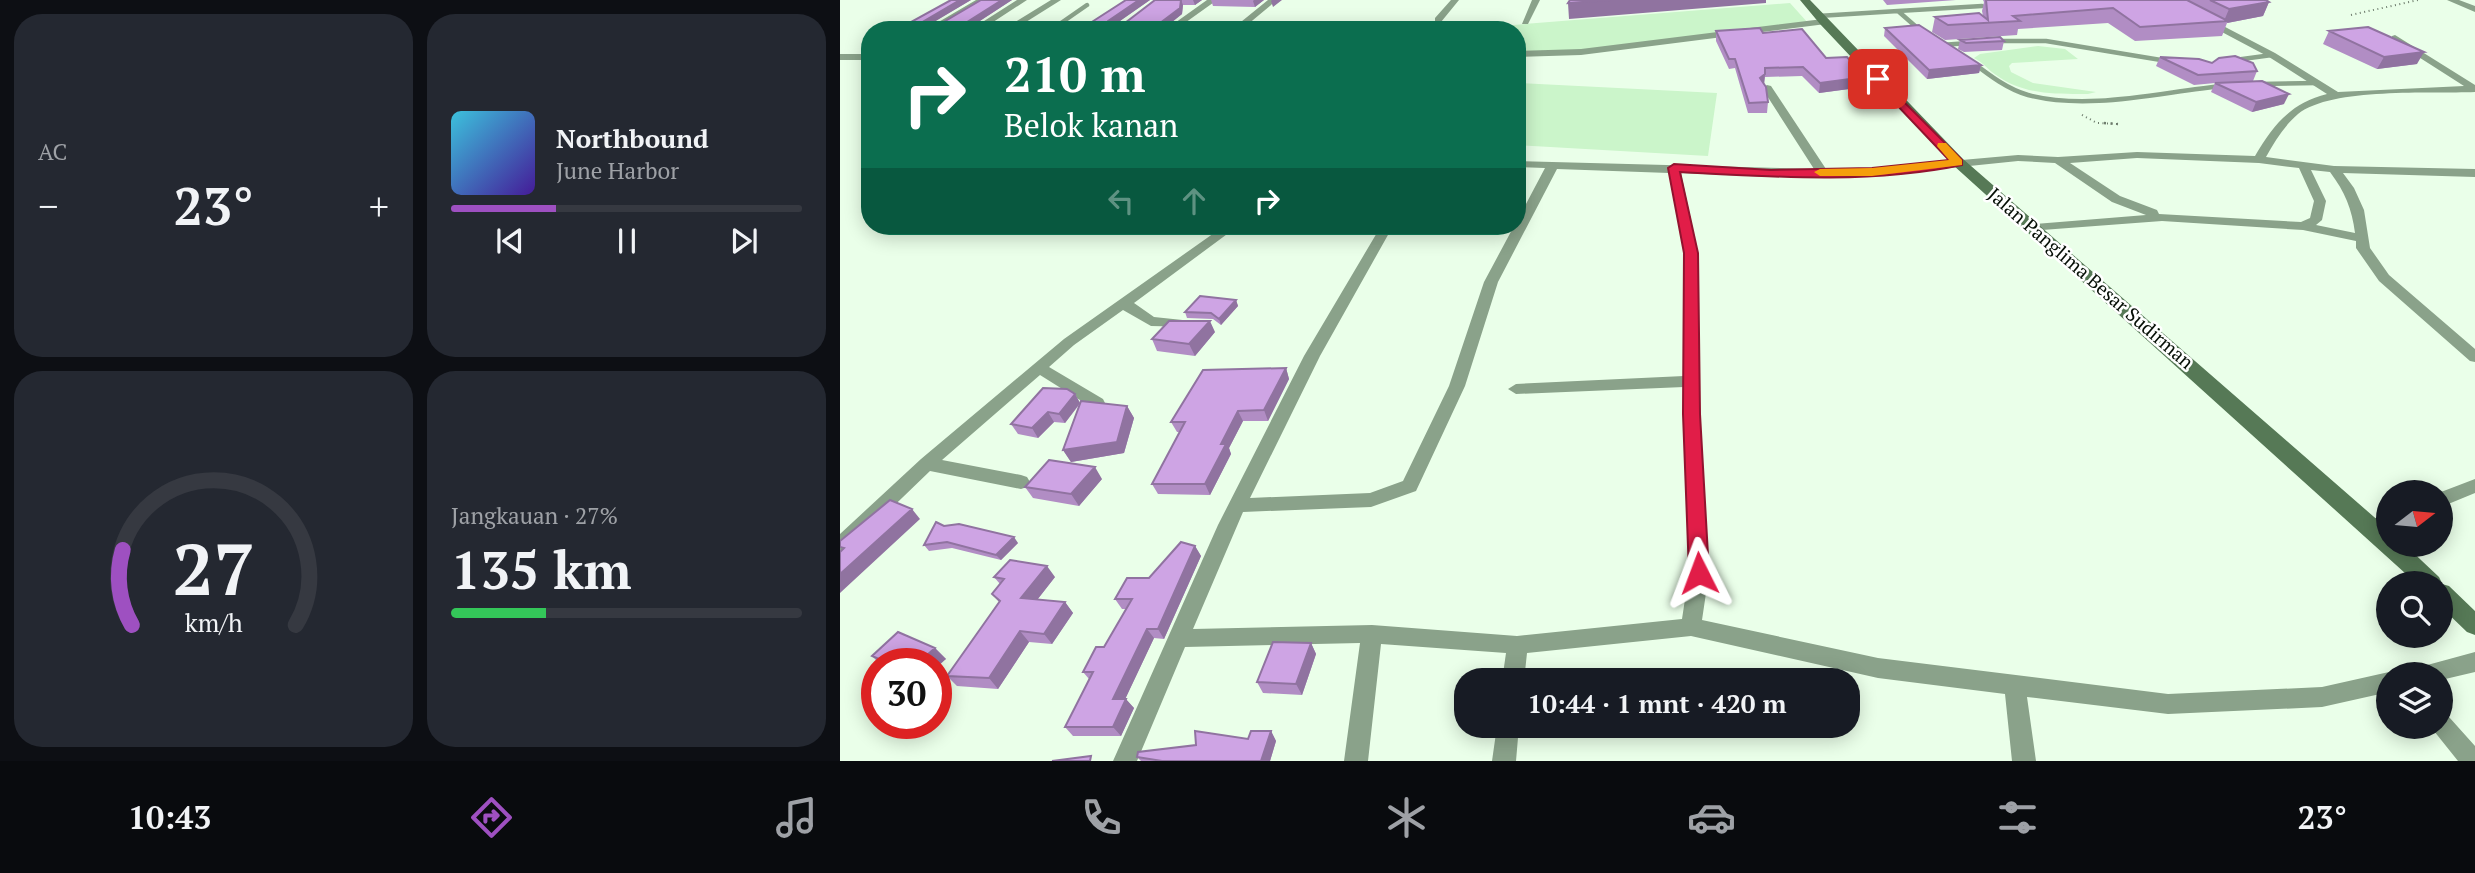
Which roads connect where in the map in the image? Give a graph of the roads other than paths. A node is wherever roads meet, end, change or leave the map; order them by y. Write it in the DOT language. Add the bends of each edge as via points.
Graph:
graph roads {
  1 [pos="982,0"];
  2 [pos="1023,0"];
  3 [pos="1057,0"];
  4 [pos="1213,0"];
  5 [pos="1273,0"];
  6 [pos="1455,0"];
  7 [pos="1536,0"];
  8 [pos="1805,0"];
  9 [pos="2451,0"];
  10 [pos="1087,5"];
  11 [pos="1982,6"];
  12 [pos="2475,9"];
  13 [pos="1898,11"];
  14 [pos="2191,13"];
  15 [pos="1820,19"];
  16 [pos="1438,20"];
  17 [pos="945,21"];
  18 [pos="989,21"];
  19 [pos="1021,21"];
  20 [pos="1064,21"];
  21 [pos="1182,21"];
  22 [pos="1246,21"];
  23 [pos="1526,21"];
  24 [pos="1928,36"];
  25 [pos="2395,38"];
  26 [pos="1935,40"];
  27 [pos="1993,41"];
  28 [pos="1973,42"];
  29 [pos="1941,45"];
  30 [pos="1951,51"];
  31 [pos="1526,54"];
  32 [pos="2272,55"];
  33 [pos="840,57"];
  34 [pos="861,57"];
  35 [pos="1962,57"];
  36 [pos="2227,61"];
  37 [pos="2178,62"];
  38 [pos="2316,83"];
  39 [pos="2250,84"];
  40 [pos="2225,86"];
  41 [pos="1767,88"];
  42 [pos="2475,89"];
  43 [pos="2334,94"];
  44 [pos="2058,160"];
  45 [pos="2259,160"];
  46 [pos="1958,162"];
  47 [pos="1526,164"];
  48 [pos="1553,165"];
  49 [pos="2303,165"];
  50 [pos="1674,168"];
  51 [pos="2334,169"];
  52 [pos="1822,172"];
  53 [pos="2475,173"];
  54 [pos="1526,216"];
  55 [pos="2162,217"];
  56 [pos="2302,226"];
  57 [pos="2035,228"];
  58 [pos="1219,235"];
  59 [pos="1382,235"];
  60 [pos="1516,235"];
  61 [pos="2362,239"];
  62 [pos="1126,300"];
  63 [pos="1201,325"];
  64 [pos="2475,357"];
  65 [pos="1039,368"];
  66 [pos="1692,381"];
  67 [pos="1516,389"];
  68 [pos="1097,403"];
  69 [pos="928,464"];
  70 [pos="1021,482"];
  71 [pos="2475,486"];
  72 [pos="2454,495"];
  73 [pos="1238,505"];
  74 [pos="2376,521"];
  75 [pos="840,546"];
  76 [pos="2403,557"];
  77 [pos="2418,571"];
  78 [pos="2453,604"];
  79 [pos="2475,625"];
  80 [pos="1691,627"];
  81 [pos="1372,634"];
  82 [pos="1179,638"];
  83 [pos="1517,646"];
  84 [pos="2475,662"];
  85 [pos="1514,668"];
  86 [pos="2453,668"];
  87 [pos="2376,685"];
  88 [pos="2015,688"];
  89 [pos="1507,738"];
  90 [pos="2453,738"];
  91 [pos="1125,761"];
  92 [pos="1356,761"];
  93 [pos="1504,761"];
  94 [pos="2024,761"];
  95 [pos="2473,761"];
  1 -- 17 [label="street"];
  2 -- 18 [label="street"];
  3 -- 19 [label="street"];
  4 -- 21 [label="street"];
  5 -- 22 [label="street"];
  6 -- 16 [label="street"];
  7 -- 23 [label="street"];
  8 -- 15 [label="main road, Jalan Panglima Besar Sudirman"];
  9 -- 12 [label="street"];
  10 -- 20 [label="lane"];
  11 -- 13 [label="lane"];
  13 -- 15 [label="lane"];
  13 -- 24 [label="lane"];
  14 -- 32 [label="street"];
  15 -- 31 [label="street" via="1581,52"];
  15 -- 46 [label="main road, Jalan Panglima Besar Sudirman"];
  25 -- 42 [label="street"];
  26 -- 29 [label="lane"];
  27 -- 37 [label="lane" via="2046,41"];
  28 -- 29 [label="lane"];
  29 -- 30 [label="lane"];
  32 -- 36 [label="lane"];
  32 -- 38 [label="street"];
  33 -- 34 [label="street"];
  35 -- 40 [label="lane" via="1997,82 2028,95 2111,97"];
  38 -- 39 [label="lane"];
  38 -- 43 [label="street"];
  41 -- 52 [label="street"];
  42 -- 43 [label="street"];
  43 -- 45 [label="street" via="2288,116 2271,135"];
  44 -- 45 [label="street" via="2137,155"];
  44 -- 46 [label="street"];
  44 -- 55 [label="street" via="2116,199"];
  45 -- 49 [label="street"];
  46 -- 52 [label="street" via="1872,172"];
  46 -- 57 [label="main road, Jalan Panglima Besar Sudirman"];
  47 -- 48 [label="street"];
  48 -- 50 [label="street"];
  48 -- 54 [label="street"];
  49 -- 51 [label="street"];
  49 -- 56 [label="street" via="2320,201 2316,220"];
  50 -- 52 [label="street"];
  50 -- 66 [label="street" via="1691,253"];
  51 -- 53 [label="street"];
  51 -- 61 [label="street" via="2354,198"];
  55 -- 56 [label="street"];
  55 -- 57 [label="street"];
  56 -- 61 [label="street"];
  57 -- 74 [label="main road, Jalan Panglima Besar Sudirman"];
  58 -- 62 [label="street"];
  59 -- 73 [label="street" via="1312,356"];
  60 -- 73 [label="street" via="1491,282 1457,386 1410,486 1371,500"];
  61 -- 64 [label="street" via="2363,248 2384,278"];
  62 -- 63 [label="street" via="1133,312 1151,321"];
  62 -- 65 [label="street"];
  65 -- 68 [label="street"];
  65 -- 69 [label="street"];
  66 -- 67 [label="street"];
  66 -- 80 [label="street" via="1699,573"];
  69 -- 70 [label="street"];
  69 -- 75 [label="street"];
  71 -- 72 [label="street"];
  73 -- 82 [label="street"];
  76 -- 77 [label="main road, Jalan Panglima Besar Sudirman"];
  78 -- 79 [label="main road"];
  80 -- 83 [label="street"];
  80 -- 88 [label="street" via="1878,668"];
  81 -- 82 [label="street"];
  81 -- 83 [label="street"];
  81 -- 92 [label="street"];
  82 -- 91 [label="street"];
  83 -- 85 [label="street"];
  84 -- 86 [label="street"];
  87 -- 88 [label="street" via="2322,697 2168,704"];
  88 -- 94 [label="street"];
  89 -- 93 [label="street"];
  90 -- 95 [label="street"];
}
